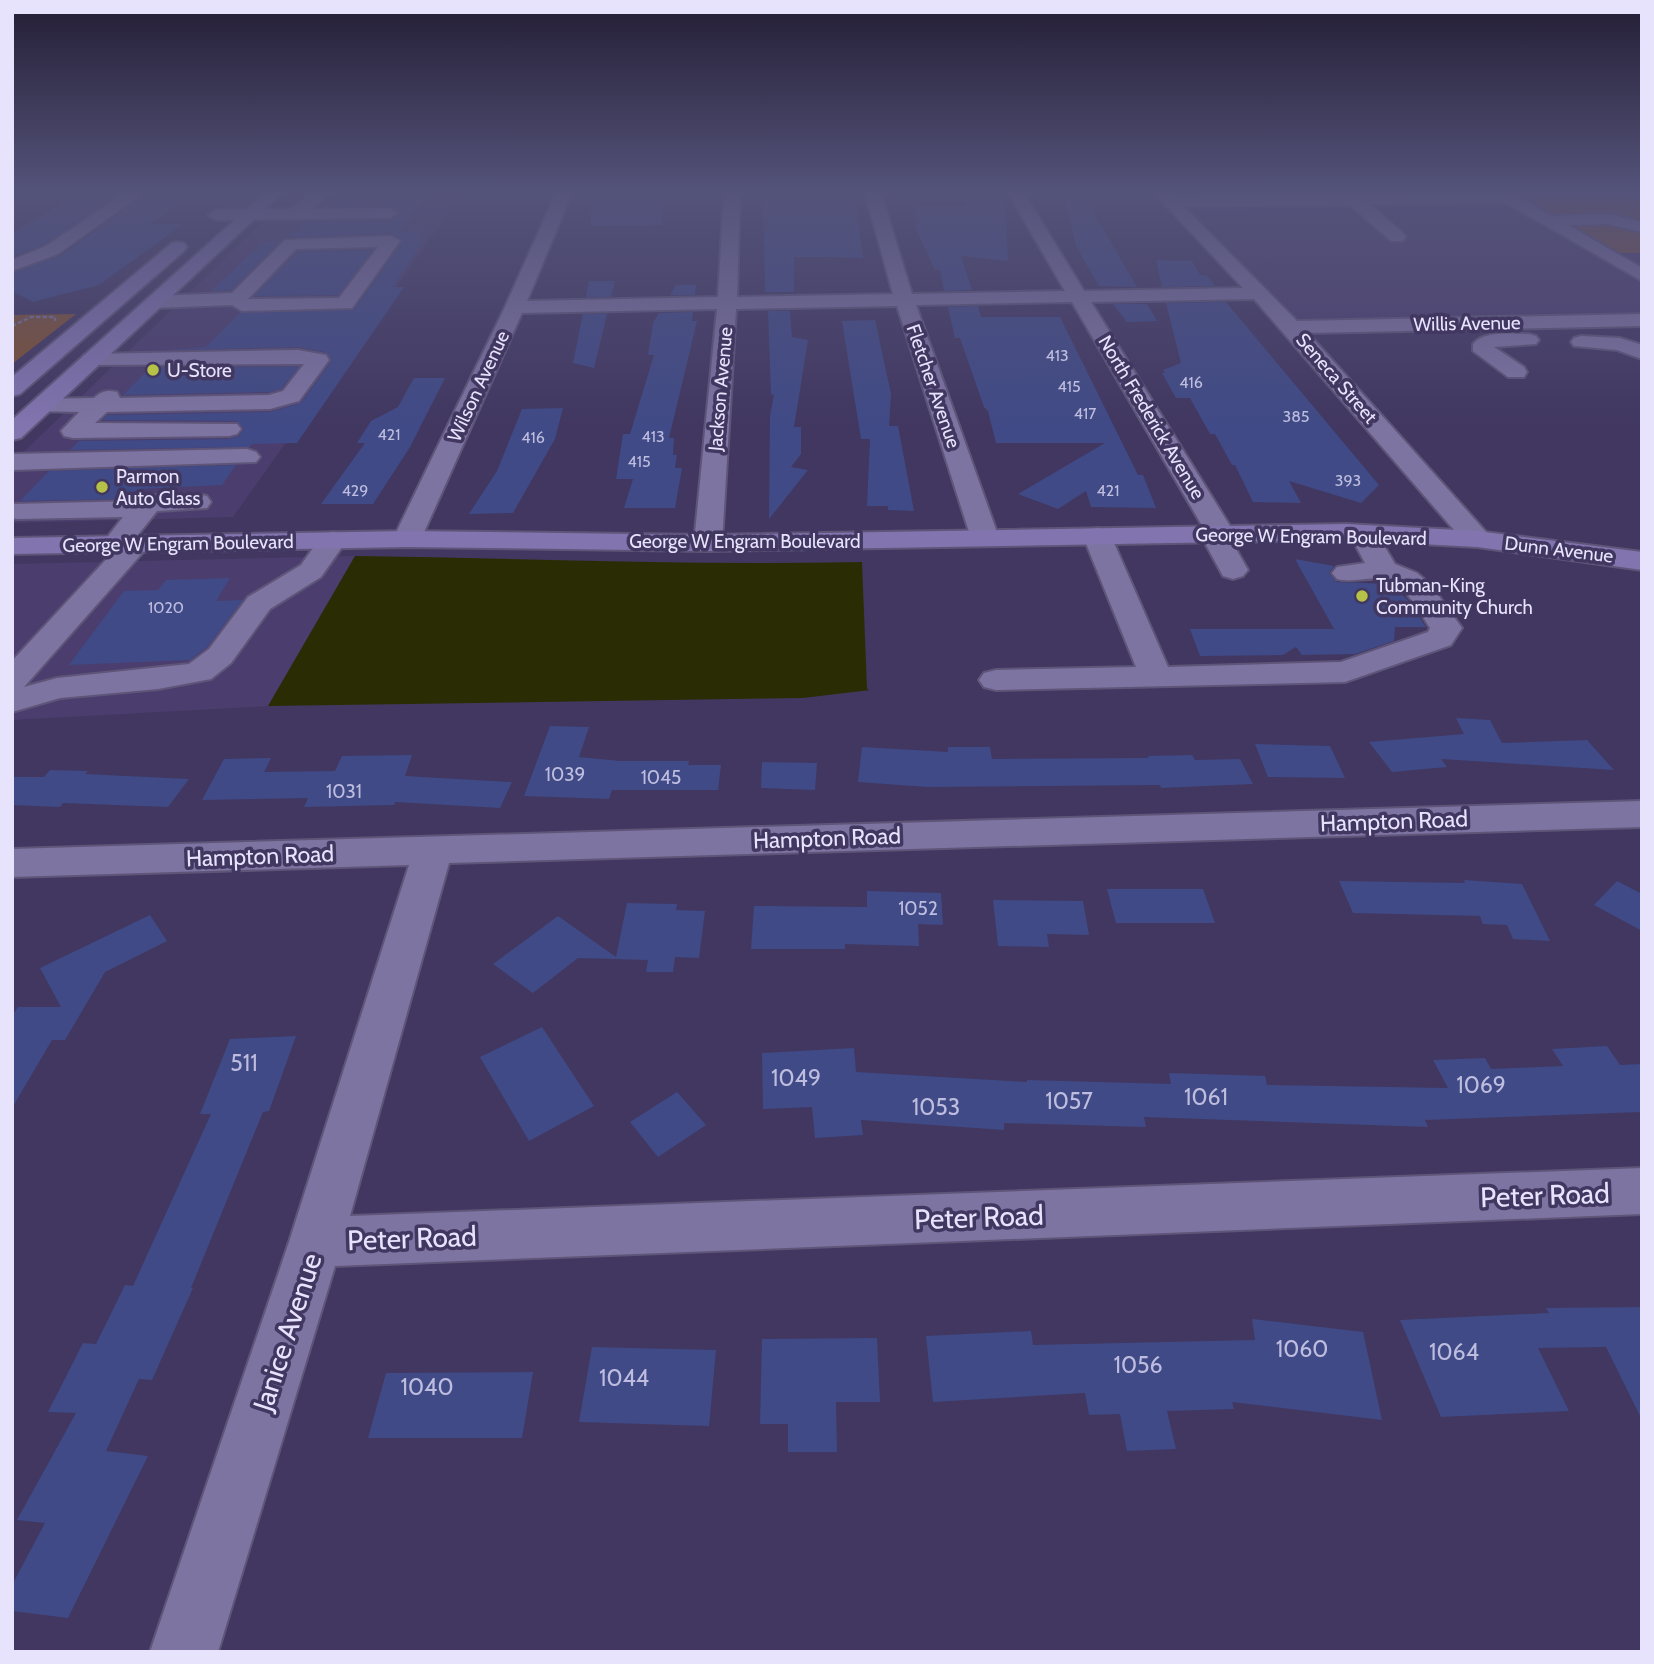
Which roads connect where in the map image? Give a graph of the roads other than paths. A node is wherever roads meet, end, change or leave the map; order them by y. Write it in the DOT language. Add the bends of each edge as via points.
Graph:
graph roads {
  1 [pos="39,271"];
  2 [pos="151,271"];
  3 [pos="189,271"];
  4 [pos="265,271"];
  5 [pos="369,271"];
  6 [pos="531,271"];
  7 [pos="729,271"];
  8 [pos="896,271"];
  9 [pos="1064,271"];
  10 [pos="1237,271"];
  11 [pos="12,281"];
  12 [pos="303,284"];
  13 [pos="1258,293"];
  14 [pos="1081,298"];
  15 [pos="237,299"];
  16 [pos="905,301"];
  17 [pos="155,302"];
  18 [pos="285,304"];
  19 [pos="727,304"];
  20 [pos="515,307"];
  21 [pos="139,317"];
  22 [pos="1642,320"];
  23 [pos="187,321"];
  24 [pos="1536,321"];
  25 [pos="1292,327"];
  26 [pos="71,339"];
  27 [pos="1563,340"];
  28 [pos="113,341"];
  29 [pos="155,349"];
  30 [pos="1642,353"];
  31 [pos="92,360"];
  32 [pos="1516,372"];
  33 [pos="12,389"];
  34 [pos="288,398"];
  35 [pos="102,403"];
  36 [pos="42,406"];
  37 [pos="12,433"];
  38 [pos="12,462"];
  39 [pos="240,480"];
  40 [pos="198,502"];
  41 [pos="144,509"];
  42 [pos="17,511"];
  43 [pos="1363,533"];
  44 [pos="1218,534"];
  45 [pos="1097,536"];
  46 [pos="985,538"];
  47 [pos="407,539"];
  48 [pos="1477,539"];
  49 [pos="332,540"];
  50 [pos="126,544"];
  51 [pos="708,544"];
  52 [pos="12,546"];
  53 [pos="1642,561"];
  54 [pos="1233,570"];
  55 [pos="1384,570"];
  56 [pos="1347,573"];
  57 [pos="1156,677"];
  58 [pos="996,680"];
  59 [pos="12,681"];
  60 [pos="12,702"];
  61 [pos="1642,814"];
  62 [pos="433,850"];
  63 [pos="14,866"];
  64 [pos="1642,1191"];
  65 [pos="316,1242"];
  66 [pos="184,1652"];
  1 -- 11 [label="street"];
  2 -- 26 [label="main road"];
  3 -- 17 [label="main road"];
  4 -- 15 [label="street"];
  5 -- 18 [label="street" via="345,304"];
  6 -- 20 [label="street, Wilson Avenue"];
  7 -- 19 [label="street, Jackson Avenue"];
  8 -- 16 [label="street, Fletcher Avenue"];
  9 -- 14 [label="street, North Frederick Avenue"];
  10 -- 13 [label="street, Seneca Street"];
  12 -- 18 [label="street"];
  13 -- 14 [label="street"];
  13 -- 25 [label="street, Seneca Street"];
  14 -- 16 [label="street"];
  14 -- 44 [label="street, North Frederick Avenue"];
  15 -- 17 [label="street"];
  15 -- 18 [label="street" via="242,305"];
  16 -- 19 [label="street"];
  16 -- 46 [label="street, Fletcher Avenue"];
  17 -- 21 [label="main road"];
  19 -- 20 [label="street"];
  19 -- 51 [label="street, Jackson Avenue"];
  20 -- 47 [label="street, Wilson Avenue"];
  21 -- 23 [label="street"];
  21 -- 28 [label="main road"];
  22 -- 24 [label="street, Willis Avenue"];
  24 -- 25 [label="street, Willis Avenue"];
  24 -- 27 [label="street"];
  25 -- 48 [label="street, Seneca Street"];
  26 -- 28 [label="street"];
  26 -- 33 [label="main road"];
  27 -- 30 [label="street" via="1620,344"];
  27 -- 32 [label="street" via="1483,344 1484,351"];
  28 -- 29 [label="street"];
  28 -- 31 [label="main road"];
  29 -- 31 [label="street"];
  29 -- 34 [label="street" via="321,353"];
  29 -- 35 [label="street"];
  31 -- 36 [label="main road"];
  34 -- 35 [label="street" via="270,402"];
  34 -- 35 [label="street" via="261,425 73,431"];
  35 -- 36 [label="street"];
  36 -- 37 [label="main road"];
  38 -- 39 [label="street" via="247,457 239,469 248,471"];
  40 -- 41 [label="street" via="150,503"];
  41 -- 42 [label="street"];
  41 -- 50 [label="street"];
  43 -- 44 [label="main road, George W Engram Boulevard"];
  43 -- 48 [label="main road, George W Engram Boulevard"];
  43 -- 55 [label="street"];
  44 -- 45 [label="main road, George W Engram Boulevard"];
  44 -- 54 [label="street, North Frederick Avenue"];
  45 -- 46 [label="main road, George W Engram Boulevard"];
  45 -- 57 [label="street"];
  46 -- 51 [label="main road, George W Engram Boulevard"];
  47 -- 49 [label="main road, George W Engram Boulevard"];
  47 -- 51 [label="main road, George W Engram Boulevard"];
  48 -- 53 [label="main road, Dunn Avenue"];
  49 -- 50 [label="main road, George W Engram Boulevard"];
  49 -- 60 [label="street" via="311,571 259,603 220,656 199,672 57,688"];
  50 -- 52 [label="main road, George W Engram Boulevard"];
  50 -- 59 [label="street"];
  55 -- 56 [label="street"];
  55 -- 57 [label="street" via="1407,579 1420,591 1446,628 1440,638 1345,672"];
  57 -- 58 [label="street"];
  61 -- 62 [label="street, Hampton Road"];
  62 -- 63 [label="street, Hampton Road"];
  62 -- 65 [label="street, Janice Avenue"];
  64 -- 65 [label="street, Peter Road"];
  65 -- 66 [label="street, Janice Avenue"];
}
